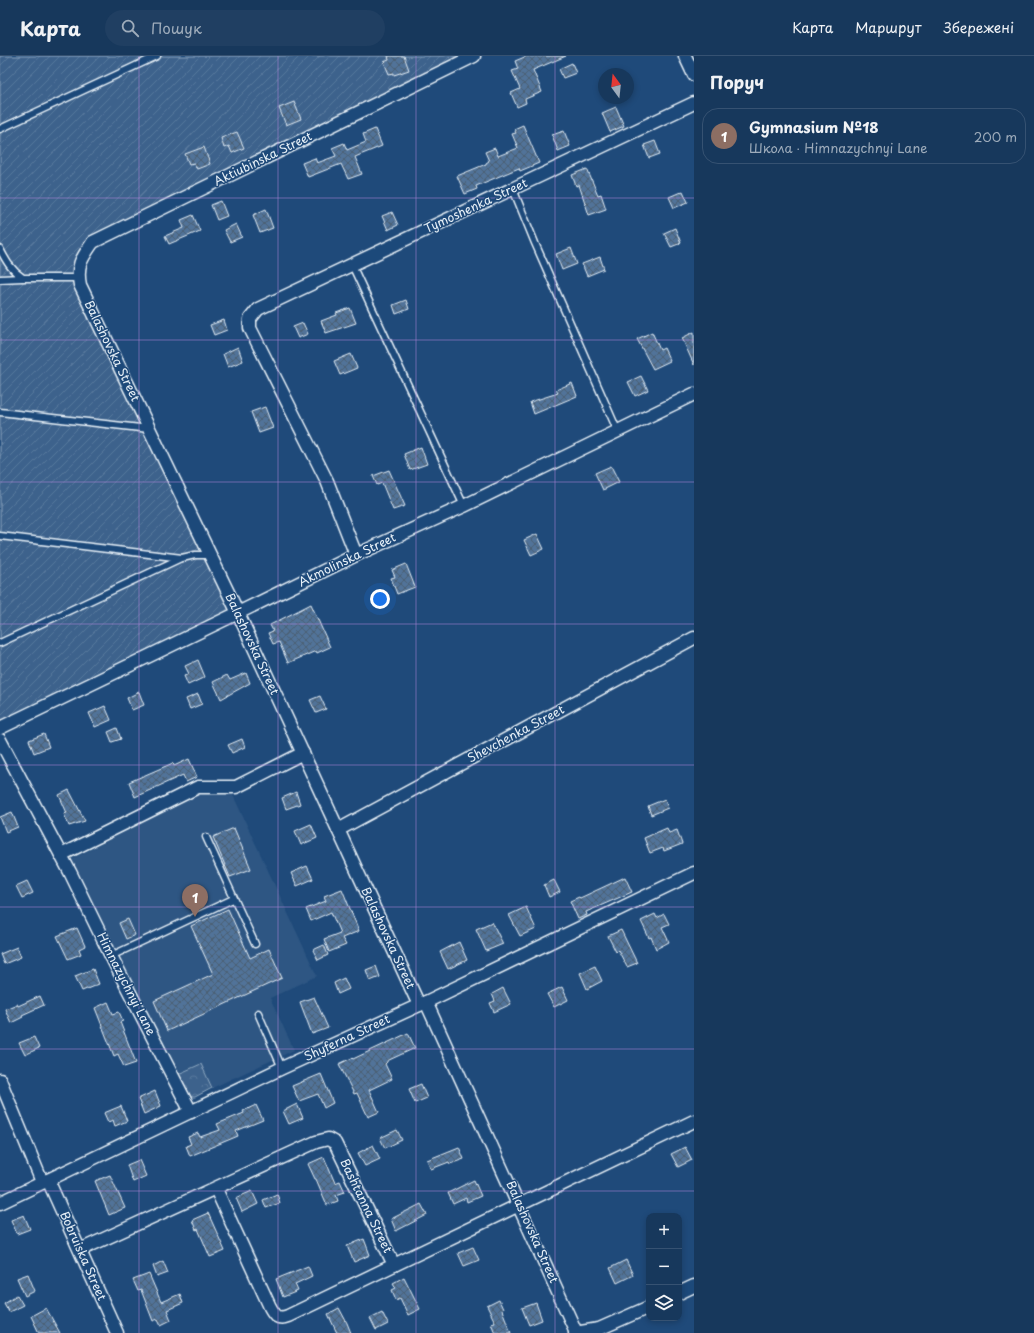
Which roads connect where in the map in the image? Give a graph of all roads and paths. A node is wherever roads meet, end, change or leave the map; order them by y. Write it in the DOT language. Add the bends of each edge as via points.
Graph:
graph roads {
  1 [pos="157,56"];
  2 [pos="474,56"];
  3 [pos="685,56"];
  4 [pos="694,75"];
  5 [pos="694,102"];
  6 [pos="0,129"];
  7 [pos="513,189"];
  8 [pos="0,249"];
  9 [pos="352,265"];
  10 [pos="23,278"];
  11 [pos="0,279"];
  12 [pos="79,281"];
  13 [pos="694,394"];
  14 [pos="0,412"];
  15 [pos="150,429"];
  16 [pos="618,432"];
  17 [pos="464,506"];
  18 [pos="0,536"];
  19 [pos="210,555"];
  20 [pos="356,555"];
  21 [pos="182,558"];
  22 [pos="238,613"];
  23 [pos="694,638"];
  24 [pos="0,643"];
  25 [pos="0,728"];
  26 [pos="0,740"];
  27 [pos="303,753"];
  28 [pos="338,830"];
  29 [pos="206,836"];
  30 [pos="61,855"];
  31 [pos="694,873"];
  32 [pos="233,898"];
  33 [pos="255,944"];
  34 [pos="111,956"];
  35 [pos="423,1003"];
  36 [pos="258,1013"];
  37 [pos="282,1068"];
  38 [pos="0,1080"];
  39 [pos="191,1112"];
  40 [pos="694,1121"];
  41 [pos="45,1181"];
  42 [pos="216,1188"];
  43 [pos="0,1203"];
  44 [pos="520,1205"];
  45 [pos="80,1250"];
  46 [pos="394,1265"];
  47 [pos="694,1287"];
  48 [pos="682,1292"];
  49 [pos="646,1308"];
  50 [pos="117,1333"];
  51 [pos="576,1333"];
  1 -- 6 [label="lane"];
  2 -- 12 [label="street, Aktiubinska Street" via="93,242 79,264"];
  3 -- 4 [label="street"];
  5 -- 7 [label="street, Tymoshenka Street"];
  7 -- 9 [label="street, Tymoshenka Street"];
  7 -- 16 [label="lane"];
  8 -- 10 [label="lane" via="8,265"];
  9 -- 17 [label="lane"];
  9 -- 20 [label="street, Tymoshenka Street" via="258,310 250,319 250,328 327,481"];
  10 -- 11 [label="lane"];
  10 -- 12 [label="lane"];
  12 -- 15 [label="street, Balashovska Street"];
  13 -- 16 [label="street, Akmolinska Street"];
  14 -- 15 [label="lane"];
  15 -- 19 [label="street, Balashovska Street"];
  16 -- 17 [label="street, Akmolinska Street"];
  17 -- 20 [label="street, Akmolinska Street"];
  18 -- 21 [label="lane"];
  19 -- 21 [label="lane" via="195,554"];
  19 -- 22 [label="street, Balashovska Street"];
  20 -- 22 [label="street, Akmolinska Street"];
  21 -- 24 [label="lane"];
  22 -- 25 [label="street, Akmolinska Street"];
  22 -- 27 [label="street, Balashovska Street"];
  23 -- 28 [label="street, Shevchenka Street"];
  26 -- 30 [label="street, Himnazychnyi Lane"];
  27 -- 28 [label="street, Balashovska Street"];
  27 -- 30 [label="street" via="236,787 198,786"];
  28 -- 35 [label="street, Balashovska Street"];
  29 -- 32 [label="lane"];
  30 -- 34 [label="street, Himnazychnyi Lane"];
  31 -- 35 [label="street, Shyferna Street"];
  32 -- 33 [label="lane"];
  32 -- 34 [label="lane"];
  34 -- 39 [label="street, Himnazychnyi Lane"];
  35 -- 37 [label="street, Shyferna Street"];
  35 -- 44 [label="street, Balashovska Street"];
  36 -- 37 [label="lane"];
  37 -- 39 [label="street, Shyferna Street"];
  38 -- 41 [label="street, Bobruiska Street"];
  39 -- 41 [label="street, Shyferna Street"];
  40 -- 44 [label="street, Bashtanna Street"];
  41 -- 43 [label="street, Shyferna Street"];
  41 -- 45 [label="street, Bobruiska Street"];
  42 -- 45 [label="street, Bashtanna Street"];
  42 -- 46 [label="street, Bashtanna Street" via="316,1142 328,1139 333,1141"];
  42 -- 46 [label="street" via="270,1307 278,1318 288,1316"];
  44 -- 46 [label="street, Bashtanna Street"];
  44 -- 51 [label="street, Balashovska Street"];
  45 -- 50 [label="street, Bobruiska Street"];
  47 -- 48 [label="street"];
  49 -- 51 [label="street" via="599,1329"];
}
